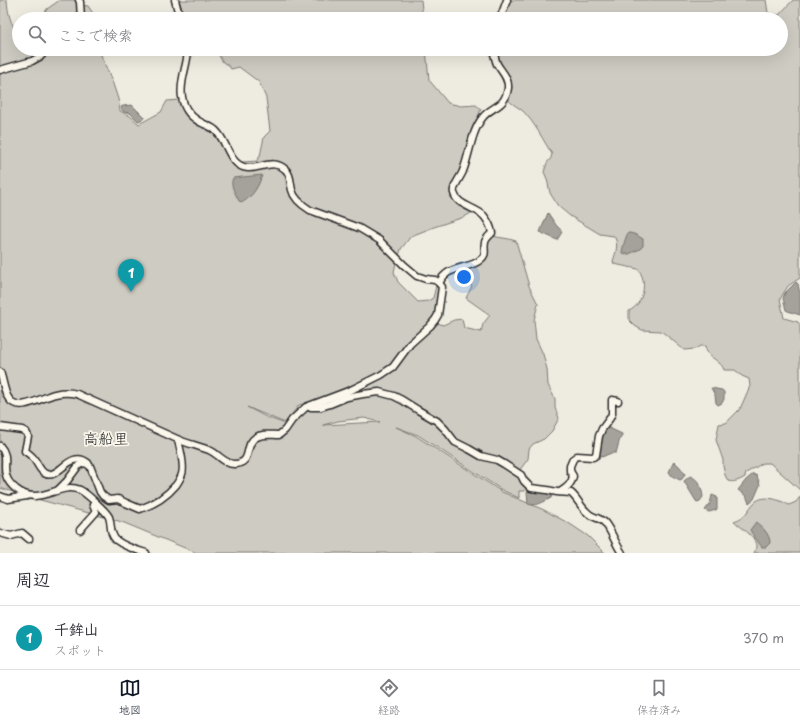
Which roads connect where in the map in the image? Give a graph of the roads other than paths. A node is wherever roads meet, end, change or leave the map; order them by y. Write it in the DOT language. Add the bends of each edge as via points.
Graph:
graph roads {
  1 [pos="79,0"];
  2 [pos="175,0"];
  3 [pos="507,0"];
  4 [pos="81,12"];
  5 [pos="178,12"];
  6 [pos="503,12"];
  7 [pos="41,56"];
  8 [pos="188,56"];
  9 [pos="495,56"];
  10 [pos="0,70"];
  11 [pos="439,283"];
  12 [pos="0,372"];
  13 [pos="618,401"];
  14 [pos="306,407"];
  15 [pos="0,427"];
  16 [pos="178,440"];
  17 [pos="0,446"];
  18 [pos="90,466"];
  19 [pos="56,491"];
  20 [pos="560,492"];
  21 [pos="0,496"];
  22 [pos="28,496"];
  23 [pos="96,503"];
  24 [pos="80,530"];
  25 [pos="0,533"];
  26 [pos="29,539"];
  27 [pos="146,553"];
  28 [pos="622,553"];
  1 -- 4 [label="street"];
  2 -- 5 [label="street"];
  3 -- 6 [label="street"];
  7 -- 10 [label="street"];
  8 -- 11 [label="street" via="182,83 182,97 186,109 193,118 218,132 233,159 240,166 249,168 270,164 286,169 290,176 292,191 305,207 359,228 379,240 417,276"];
  9 -- 11 [label="street" via="508,83 506,95 479,124 463,173 454,189 454,194 461,202 484,216 492,229 492,234 485,242 485,252 481,260 449,272"];
  11 -- 14 [label="street" via="442,287 438,315 410,344 393,367 351,390"];
  12 -- 16 [label="street" via="8,398 18,405 54,394 77,394"];
  13 -- 20 [label="street" via="612,400 612,414 599,436 596,455 577,456 573,459 570,466 572,480"];
  14 -- 16 [label="street" via="279,435 254,438 242,463 233,465 212,451"];
  14 -- 20 [label="street" via="378,392 394,396 437,421 460,446 497,460 521,475 531,488"];
  15 -- 18 [label="street" via="26,432 28,436 25,450 46,474 52,475 75,460 82,460"];
  16 -- 18 [label="street" via="183,464 182,474 166,496 140,509 118,499 109,500 103,496"];
  17 -- 22 [label="street" via="5,453 8,480 14,488"];
  18 -- 19 [label="street" via="85,463 79,465"];
  19 -- 22 [label="street" via="43,496"];
  19 -- 23 [label="street" via="67,488 80,490"];
  20 -- 28 [label="street" via="571,493 590,515 604,521"];
  21 -- 22 [label="street" via="8,499"];
  23 -- 24 [label="street" via="93,505 96,512"];
  23 -- 27 [label="street" via="108,516 115,539 128,548"];
  25 -- 26 [label="street" via="11,536 22,533"];
}
